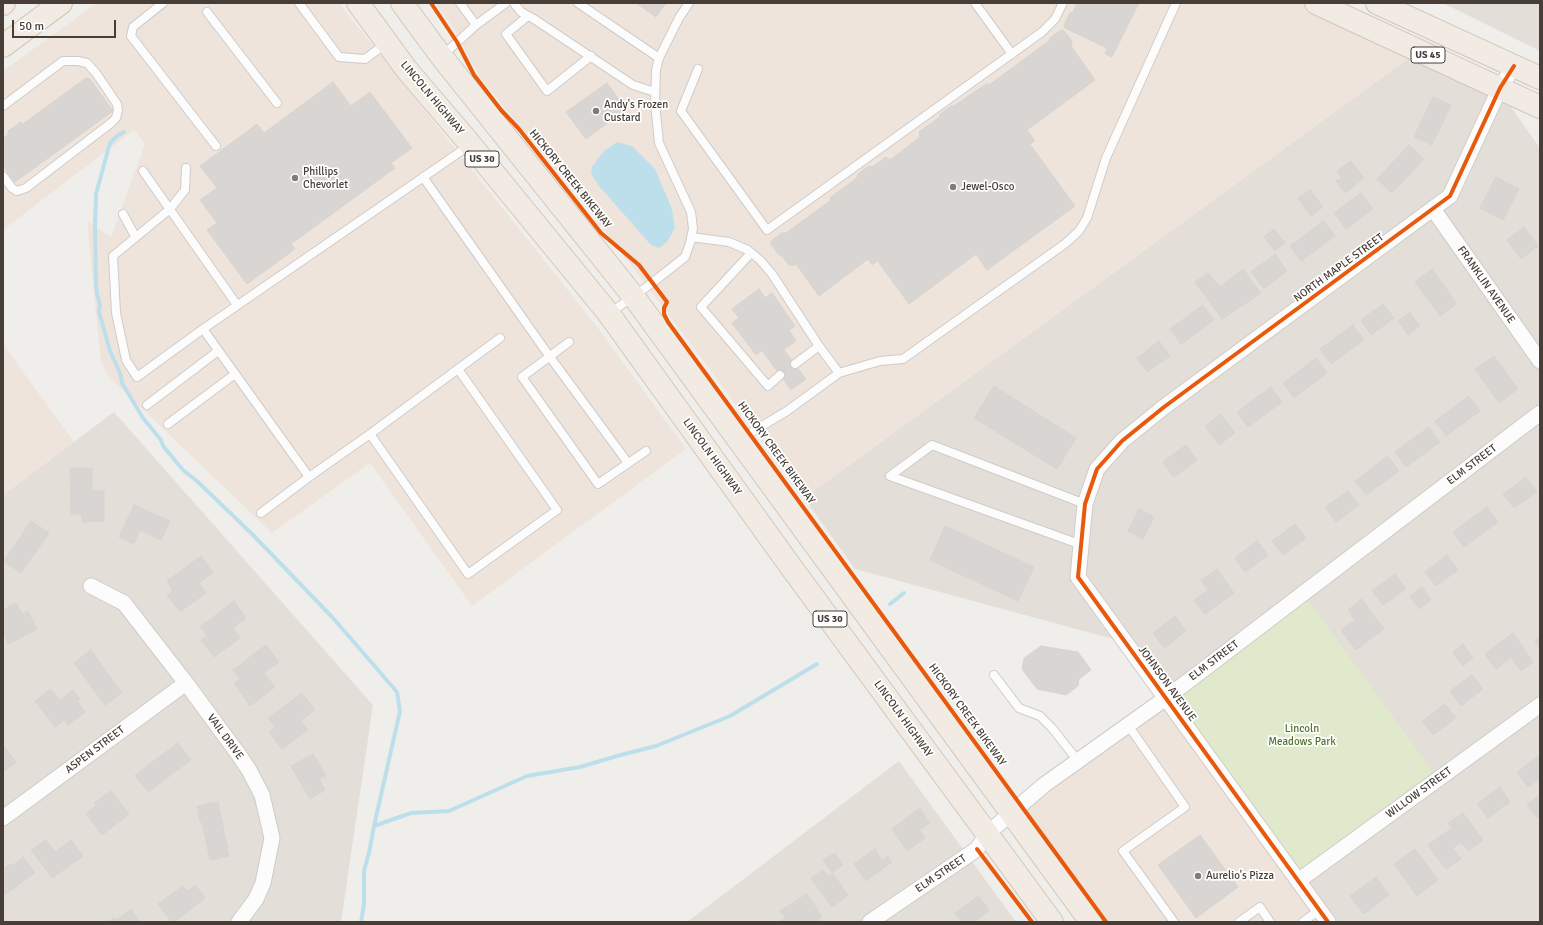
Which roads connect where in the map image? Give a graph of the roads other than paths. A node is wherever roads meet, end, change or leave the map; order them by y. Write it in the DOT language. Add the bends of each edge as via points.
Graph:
graph roads {
  1 [pos="61,3"];
  2 [pos="163,3"];
  3 [pos="299,3"];
  4 [pos="358,3"];
  5 [pos="402,3"];
  6 [pos="460,3"];
  7 [pos="506,3"];
  8 [pos="514,3"];
  9 [pos="578,3"];
  10 [pos="689,3"];
  11 [pos="975,3"];
  12 [pos="1063,3"];
  13 [pos="1176,3"];
  14 [pos="1316,3"];
  15 [pos="1377,3"];
  16 [pos="207,12"];
  17 [pos="528,16"];
  18 [pos="476,26"];
  19 [pos="388,43"];
  20 [pos="3,46"];
  21 [pos="1012,54"];
  22 [pos="441,56"];
  23 [pos="591,56"];
  24 [pos="659,58"];
  25 [pos="1514,66"];
  26 [pos="698,69"];
  27 [pos="1540,78"];
  28 [pos="1500,88"];
  29 [pos="655,92"];
  30 [pos="277,103"];
  31 [pos="3,106"];
  32 [pos="1540,107"];
  33 [pos="471,145"];
  34 [pos="216,146"];
  35 [pos="186,168"];
  36 [pos="143,171"];
  37 [pos="3,176"];
  38 [pos="423,177"];
  39 [pos="170,209"];
  40 [pos="1433,209"];
  41 [pos="123,214"];
  42 [pos="135,236"];
  43 [pos="691,237"];
  44 [pos="751,253"];
  45 [pos="634,297"];
  46 [pos="237,305"];
  47 [pos="609,314"];
  48 [pos="202,329"];
  49 [pos="500,338"];
  50 [pos="569,342"];
  51 [pos="819,346"];
  52 [pos="218,351"];
  53 [pos="550,357"];
  54 [pos="1540,361"];
  55 [pos="795,364"];
  56 [pos="458,369"];
  57 [pos="839,373"];
  58 [pos="235,374"];
  59 [pos="780,376"];
  60 [pos="147,405"];
  61 [pos="1540,413"];
  62 [pos="168,424"];
  63 [pos="370,434"];
  64 [pos="739,440"];
  65 [pos="1122,441"];
  66 [pos="646,451"];
  67 [pos="628,464"];
  68 [pos="309,477"];
  69 [pos="1085,504"];
  70 [pos="261,513"];
  71 [pos="1082,545"];
  72 [pos="91,586"];
  73 [pos="994,675"];
  74 [pos="186,683"];
  75 [pos="1166,698"];
  76 [pos="1540,705"];
  77 [pos="1128,725"];
  78 [pos="1078,761"];
  79 [pos="1012,813"];
  80 [pos="3,818"];
  81 [pos="988,833"];
  82 [pos="1298,881"];
  83 [pos="1323,916"];
  84 [pos="239,922"];
  85 [pos="870,922"];
  86 [pos="1052,922"];
  87 [pos="1091,922"];
  88 [pos="1174,922"];
  89 [pos="1239,922"];
  90 [pos="1270,922"];
  91 [pos="1303,922"];
  1 -- 20 [label="main road"];
  2 -- 34 [label="lane" via="133,27 131,36"];
  3 -- 19 [label="lane" via="339,58 365,59"];
  4 -- 19 [label="main road, LINCOLN HIGHWAY / US 30"];
  5 -- 22 [label="main road, US 30"];
  6 -- 18 [label="lane"];
  7 -- 18 [label="lane"];
  8 -- 17 [label="lane"];
  9 -- 24 [label="lane"];
  10 -- 24 [label="lane"];
  11 -- 21 [label="lane"];
  12 -- 21 [label="lane" via="1055,19"];
  13 -- 57 [label="lane" via="1106,158 1087,218 1079,231 1066,243 903,359 880,361"];
  14 -- 28 [label="main road, US 45"];
  15 -- 25 [label="main road, US 45"];
  16 -- 30 [label="lane"];
  17 -- 23 [label="lane"];
  17 -- 23 [label="lane" via="506,34 547,91"];
  18 -- 22 [label="lane"];
  19 -- 33 [label="main road, LINCOLN HIGHWAY / US 30" via="407,70"];
  21 -- 26 [label="lane" via="767,230 681,111"];
  22 -- 45 [label="main road, US 30"];
  23 -- 29 [label="lane" via="633,85"];
  24 -- 29 [label="lane"];
  25 -- 27 [label="main road, US 45"];
  25 -- 28 [label="street, NORTH MAPLE STREET"];
  28 -- 32 [label="main road, US 45"];
  28 -- 40 [label="street, NORTH MAPLE STREET" via="1450,196"];
  29 -- 43 [label="lane" via="659,143 691,212"];
  31 -- 37 [label="lane" via="63,61 78,61 87,63 100,78 117,104 118,110 116,118 96,136 26,188 17,191"];
  33 -- 38 [label="lane"];
  33 -- 47 [label="main road, LINCOLN HIGHWAY / US 30"];
  35 -- 39 [label="lane" via="184,190"];
  36 -- 39 [label="lane"];
  38 -- 46 [label="lane"];
  38 -- 53 [label="lane"];
  39 -- 42 [label="lane"];
  39 -- 46 [label="lane"];
  40 -- 54 [label="street, FRANKLIN AVENUE"];
  40 -- 65 [label="street, NORTH MAPLE STREET" via="1164,407"];
  41 -- 42 [label="lane"];
  42 -- 48 [label="lane" via="113,256 116,313 126,360 137,377"];
  43 -- 44 [label="lane" via="729,242"];
  43 -- 45 [label="lane" via="685,257"];
  44 -- 51 [label="lane" via="772,274"];
  44 -- 59 [label="lane" via="700,307 768,386"];
  45 -- 47 [label="lane"];
  45 -- 64 [label="main road, US 30"];
  46 -- 48 [label="lane"];
  47 -- 81 [label="main road, LINCOLN HIGHWAY / US 30" via="791,567"];
  48 -- 52 [label="lane"];
  49 -- 56 [label="lane"];
  50 -- 53 [label="lane"];
  51 -- 55 [label="lane"];
  51 -- 57 [label="lane"];
  52 -- 58 [label="lane"];
  52 -- 60 [label="lane"];
  53 -- 67 [label="lane"];
  53 -- 67 [label="lane" via="522,377 598,484"];
  56 -- 63 [label="lane"];
  56 -- 63 [label="lane" via="557,510 468,574"];
  57 -- 64 [label="lane" via="788,411"];
  58 -- 62 [label="lane"];
  58 -- 68 [label="lane"];
  61 -- 75 [label="street, ELM STREET"];
  63 -- 68 [label="lane"];
  64 -- 79 [label="main road, US 30"];
  65 -- 69 [label="street, JOHNSON AVENUE" via="1097,469"];
  66 -- 67 [label="lane"];
  68 -- 70 [label="lane"];
  69 -- 71 [label="street, JOHNSON AVENUE"];
  69 -- 71 [label="lane" via="932,445 890,476"];
  71 -- 75 [label="street, JOHNSON AVENUE" via="1078,577"];
  72 -- 74 [label="street, VAIL DRIVE" via="124,603"];
  73 -- 78 [label="lane" via="1019,708 1040,716"];
  74 -- 80 [label="street, ASPEN STREET"];
  74 -- 84 [label="street, VAIL DRIVE" via="249,770 262,795 272,838 256,899"];
  75 -- 77 [label="street, ELM STREET"];
  75 -- 82 [label="street, JOHNSON AVENUE"];
  76 -- 82 [label="street, WILLOW STREET"];
  77 -- 78 [label="street, ELM STREET"];
  77 -- 88 [label="lane" via="1185,807 1123,851"];
  78 -- 79 [label="street, ELM STREET" via="1044,785"];
  79 -- 81 [label="street, ELM STREET"];
  79 -- 87 [label="main road, US 30"];
  81 -- 85 [label="street, ELM STREET" via="977,849"];
  81 -- 86 [label="main road, LINCOLN HIGHWAY / US 30"];
  82 -- 83 [label="street, JOHNSON AVENUE"];
  83 -- 91 [label="lane"];
  89 -- 90 [label="lane" via="1260,907"];
}
